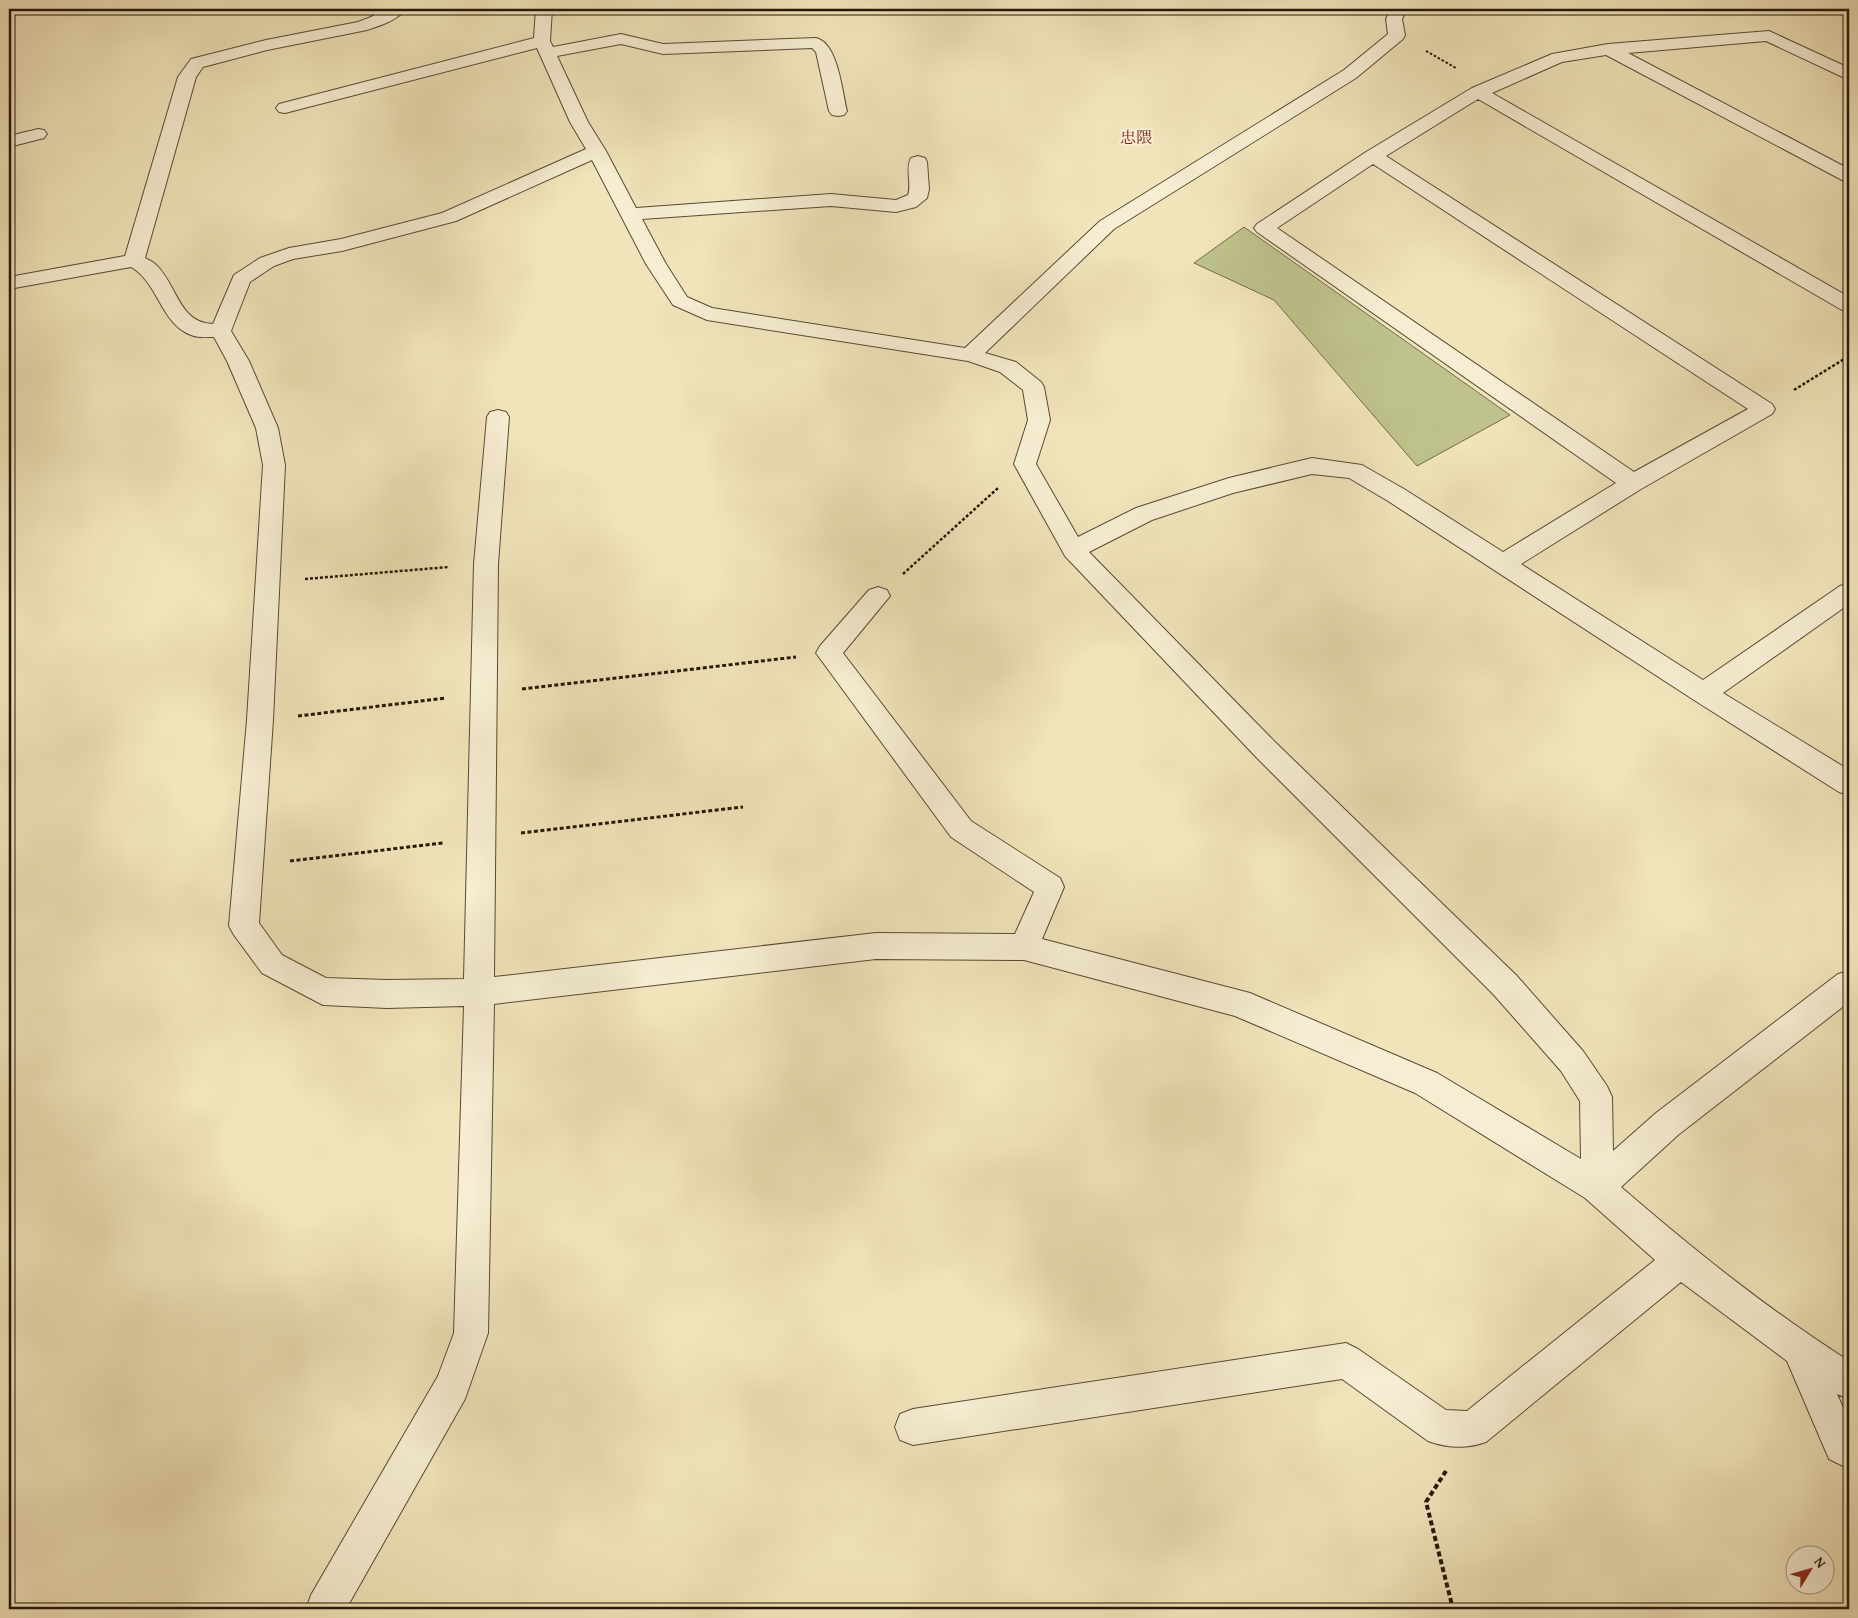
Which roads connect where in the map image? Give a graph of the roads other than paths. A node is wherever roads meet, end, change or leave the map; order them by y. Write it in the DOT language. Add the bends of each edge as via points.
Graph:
graph roads {
  1 [pos="398,9"];
  2 [pos="544,9"];
  3 [pos="1399,9"];
  4 [pos="545,47"];
  5 [pos="1608,49"];
  6 [pos="1849,75"];
  7 [pos="1484,89"];
  8 [pos="286,108"];
  9 [pos="838,111"];
  10 [pos="38,134"];
  11 [pos="9,142"];
  12 [pos="598,151"];
  13 [pos="1373,156"];
  14 [pos="918,162"];
  15 [pos="1849,176"];
  16 [pos="630,214"];
  17 [pos="134,260"];
  18 [pos="9,283"];
  19 [pos="1849,306"];
  20 [pos="221,331"];
  21 [pos="970,355"];
  22 [pos="498,417"];
  23 [pos="1633,483"];
  24 [pos="1072,550"];
  25 [pos="1504,563"];
  26 [pos="1849,592"];
  27 [pos="878,596"];
  28 [pos="1703,694"];
  29 [pos="1849,784"];
  30 [pos="1024,947"];
  31 [pos="1849,984"];
  32 [pos="479,992"];
  33 [pos="1597,1187"];
  34 [pos="1681,1261"];
  35 [pos="1799,1350"];
  36 [pos="1849,1381"];
  37 [pos="914,1427"];
  38 [pos="1849,1451"];
  39 [pos="325,1609"];
  1 -- 17 [label="street" via="361,26 197,63 187,77"];
  2 -- 4 [label="street"];
  3 -- 21 [label="street" via="1394,19 1397,35 1350,74 1108,225"];
  4 -- 8 [label="street"];
  4 -- 9 [label="street" via="621,39 663,49 816,43 824,51"];
  4 -- 12 [label="street" via="579,122"];
  5 -- 6 [label="street" via="1769,36"];
  5 -- 7 [label="street" via="1558,58"];
  5 -- 15 [label="street"];
  7 -- 13 [label="street"];
  7 -- 19 [label="street"];
  10 -- 11 [label="street"];
  12 -- 16 [label="street"];
  12 -- 20 [label="street" via="449,217 267,262 241,279"];
  13 -- 23 [label="street" via="1264,228"];
  13 -- 23 [label="street" via="1764,408"];
  14 -- 16 [label="street" via="920,189 917,198 896,206 831,200"];
  16 -- 21 [label="street" via="680,301 707,314"];
  17 -- 18 [label="street"];
  17 -- 20 [label="street" via="148,268 182,320 197,330"];
  20 -- 32 [label="street" via="238,360 267,428 274,464 260,720 244,926 272,964 323,991 387,994"];
  21 -- 24 [label="street" via="1008,367 1033,387 1039,420 1025,464"];
  22 -- 32 [label="street" via="486,564"];
  23 -- 25 [label="street"];
  24 -- 25 [label="street" via="1144,514 1229,486 1312,466 1354,471"];
  24 -- 33 [label="street" via="1267,751 1505,985 1572,1061 1596,1097"];
  25 -- 28 [label="street"];
  26 -- 28 [label="street"];
  27 -- 30 [label="street" via="829,653 961,829 1050,887"];
  28 -- 29 [label="street"];
  30 -- 32 [label="street" via="876,946"];
  30 -- 33 [label="street" via="1239,1003 1426,1083"];
  31 -- 33 [label="street" via="1668,1124"];
  32 -- 39 [label="street" via="471,1333 452,1386"];
  33 -- 34 [label="street"];
  34 -- 35 [label="street"];
  34 -- 37 [label="street" via="1473,1429 1441,1428 1346,1361"];
  35 -- 36 [label="street"];
  35 -- 38 [label="street" via="1842,1446"];
}
